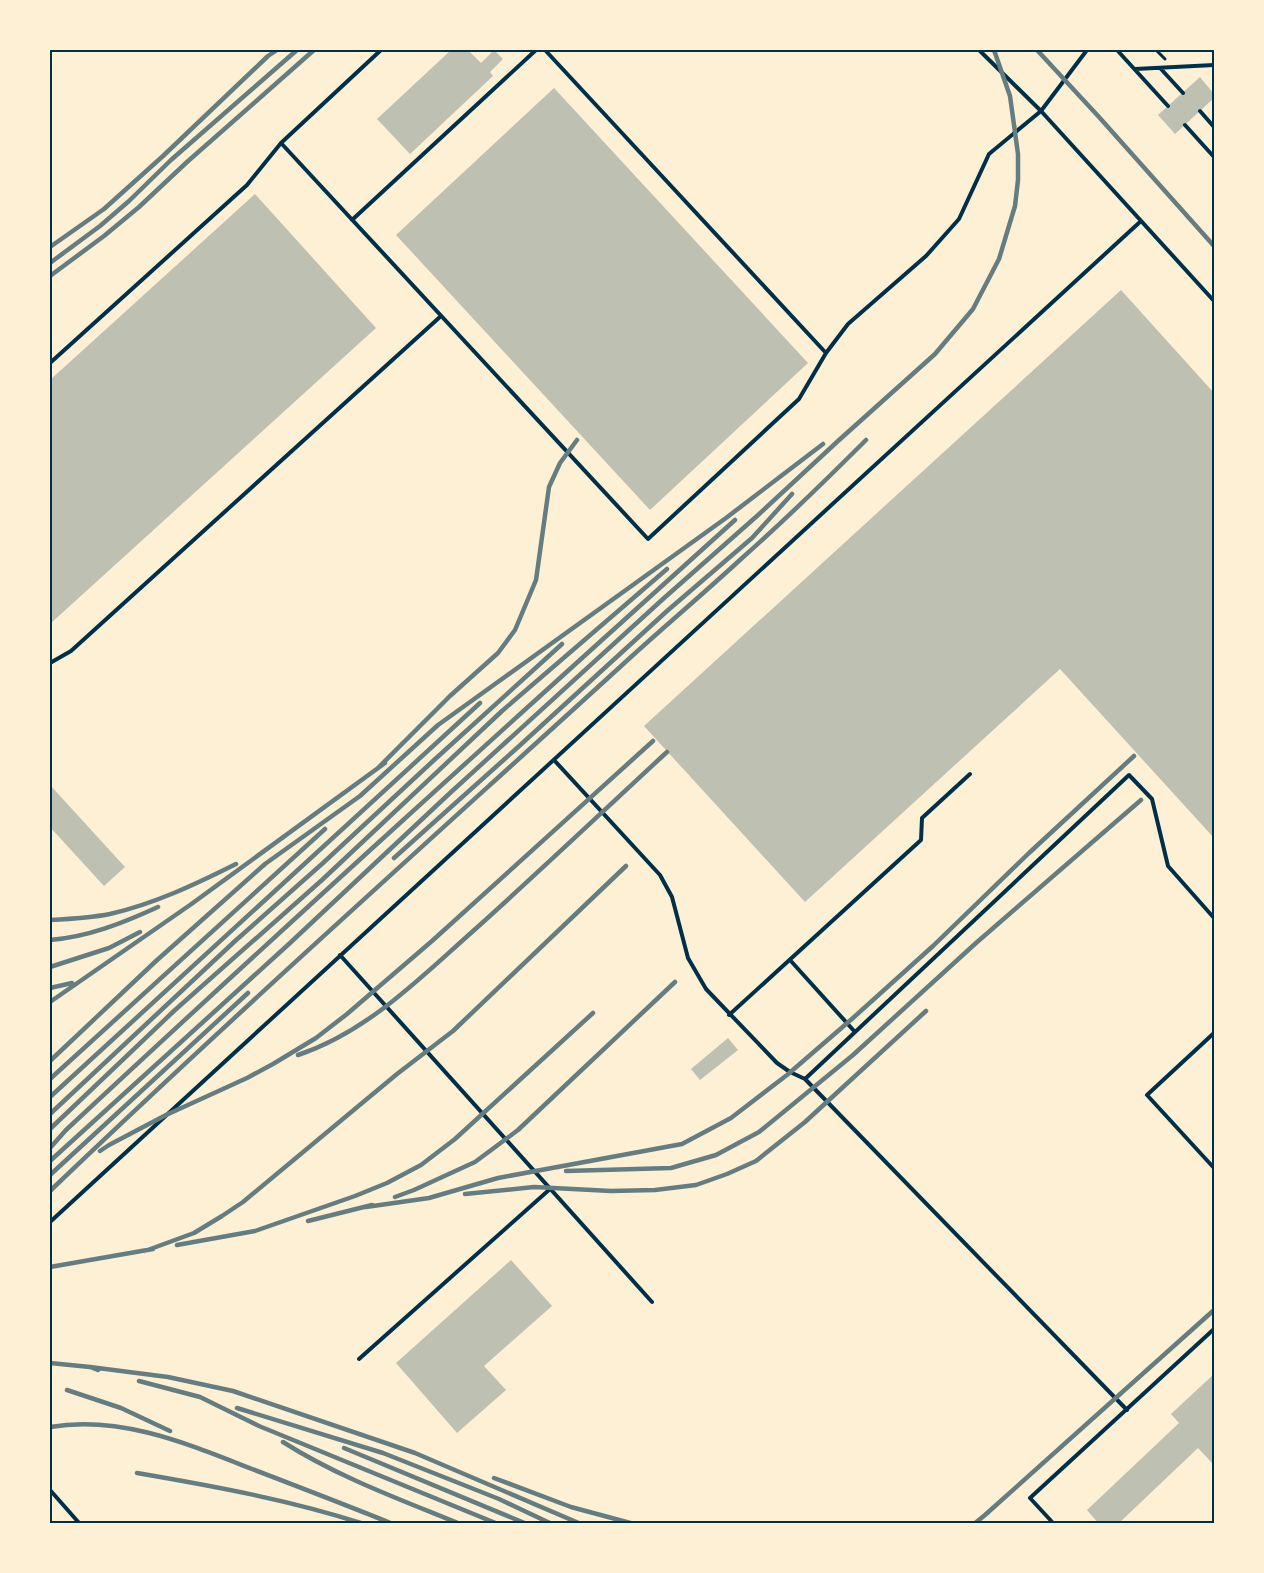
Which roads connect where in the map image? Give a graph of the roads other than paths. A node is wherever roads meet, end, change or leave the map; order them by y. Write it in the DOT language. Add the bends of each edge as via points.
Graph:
graph roads {
  1 [pos="381,50"];
  2 [pos="536,50"];
  3 [pos="545,50"];
  4 [pos="979,50"];
  5 [pos="1087,50"];
  6 [pos="1117,50"];
  7 [pos="1215,66"];
  8 [pos="1160,68"];
  9 [pos="1135,69"];
  10 [pos="1183,93"];
  11 [pos="1168,106"];
  12 [pos="1041,111"];
  13 [pos="1200,111"];
  14 [pos="1185,125"];
  15 [pos="1215,127"];
  16 [pos="281,143"];
  17 [pos="1215,157"];
  18 [pos="352,220"];
  19 [pos="1141,220"];
  20 [pos="1215,301"];
  21 [pos="441,316"];
  22 [pos="826,353"];
  23 [pos="50,363"];
  24 [pos="50,663"];
  25 [pos="554,760"];
  26 [pos="970,774"];
  27 [pos="1215,918"];
  28 [pos="340,955"];
  29 [pos="790,960"];
  30 [pos="729,1015"];
  31 [pos="855,1032"];
  32 [pos="1215,1034"];
  33 [pos="805,1079"];
  34 [pos="1215,1168"];
  35 [pos="550,1189"];
  36 [pos="50,1222"];
  37 [pos="652,1302"];
  38 [pos="1215,1329"];
  39 [pos="359,1359"];
  40 [pos="1127,1410"];
  41 [pos="50,1490"];
  42 [pos="80,1524"];
  43 [pos="1054,1524"];
  1 -- 16 [label="lane"];
  2 -- 18 [label="lane"];
  3 -- 22 [label="lane"];
  4 -- 12 [label="lane"];
  5 -- 12 [label="lane"];
  6 -- 9 [label="lane"];
  7 -- 8 [label="lane"];
  8 -- 9 [label="lane"];
  8 -- 10 [label="lane"];
  9 -- 11 [label="lane"];
  12 -- 19 [label="lane"];
  12 -- 22 [label="lane" via="989,154 959,219 926,256 848,324"];
  13 -- 15 [label="lane"];
  14 -- 17 [label="lane"];
  16 -- 18 [label="lane"];
  16 -- 23 [label="lane" via="247,185"];
  18 -- 21 [label="lane"];
  19 -- 20 [label="lane"];
  19 -- 25 [label="lane"];
  21 -- 22 [label="lane" via="648,539 799,399"];
  21 -- 24 [label="lane" via="71,651"];
  25 -- 28 [label="lane"];
  25 -- 30 [label="lane" via="660,875 672,897 688,958 706,989"];
  26 -- 29 [label="lane" via="922,818 921,840"];
  27 -- 31 [label="lane" via="1168,866 1152,799 1129,775"];
  28 -- 35 [label="lane"];
  28 -- 36 [label="lane"];
  29 -- 30 [label="lane"];
  29 -- 31 [label="lane"];
  30 -- 33 [label="lane" via="777,1063"];
  31 -- 33 [label="lane"];
  32 -- 34 [label="lane" via="1148,1095"];
  33 -- 40 [label="lane"];
  35 -- 37 [label="lane"];
  35 -- 39 [label="lane"];
  38 -- 40 [label="lane"];
  40 -- 43 [label="lane" via="1030,1498"];
  41 -- 42 [label="lane"];
}
